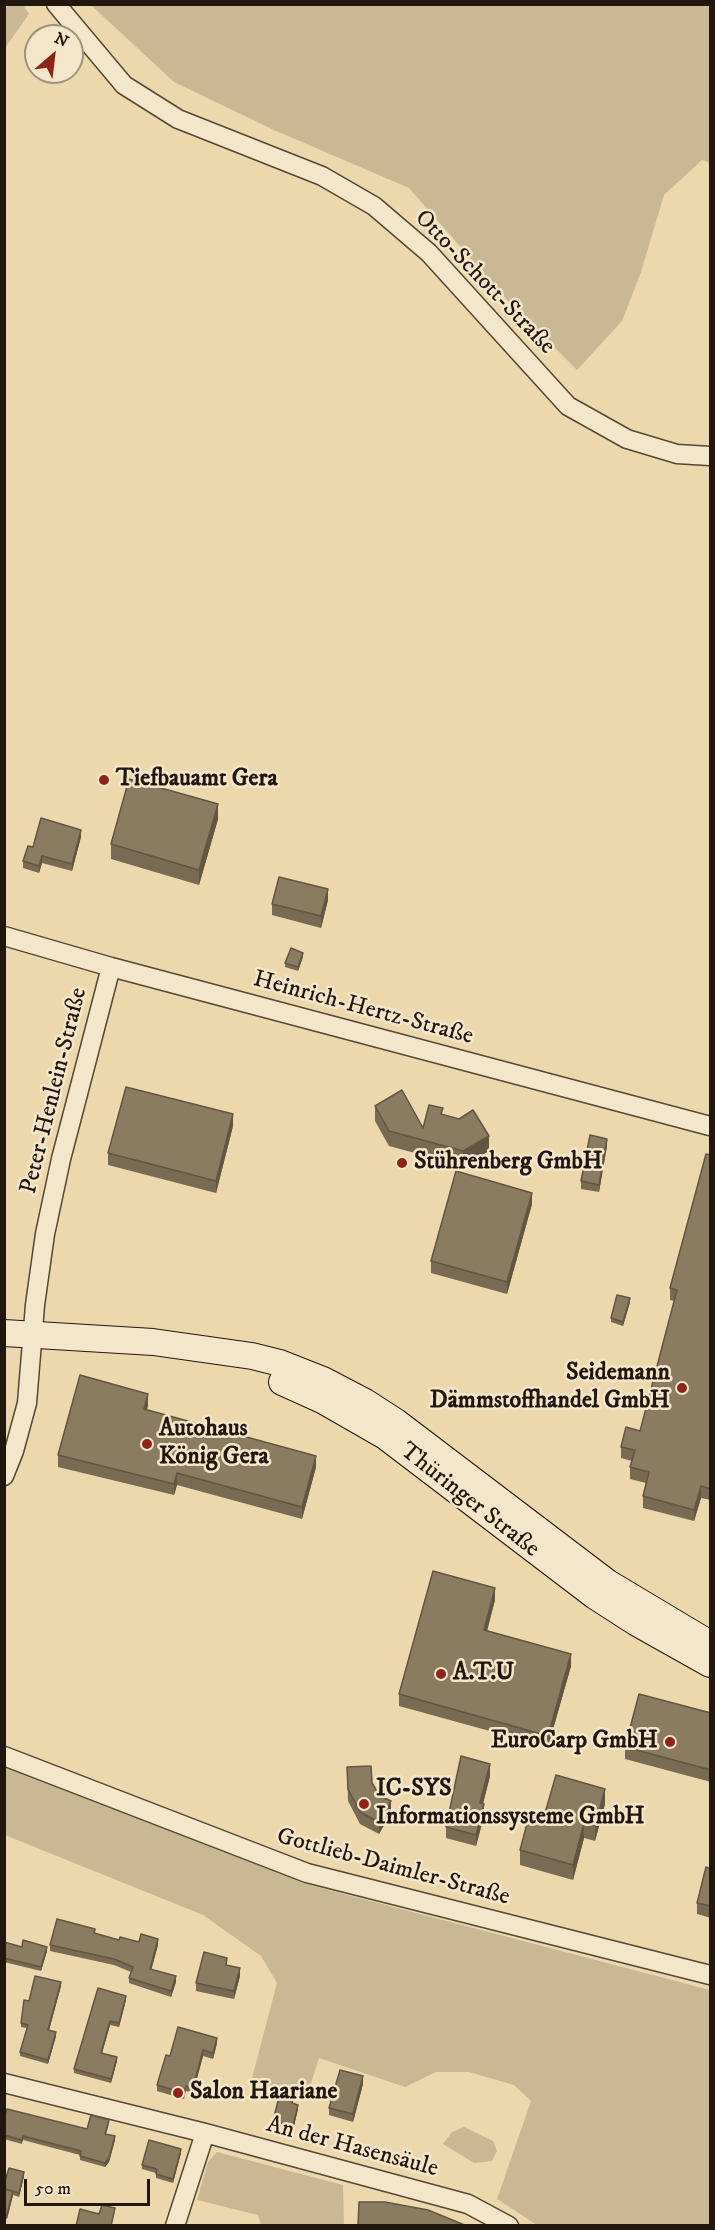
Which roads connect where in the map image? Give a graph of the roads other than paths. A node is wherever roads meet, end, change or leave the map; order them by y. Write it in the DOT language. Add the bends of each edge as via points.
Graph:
graph roads {
  1 [pos="56,4"];
  2 [pos="711,456"];
  3 [pos="4,936"];
  4 [pos="111,967"];
  5 [pos="711,1126"];
  6 [pos="4,1333"];
  7 [pos="32,1334"];
  8 [pos="4,1476"];
  9 [pos="460,1483"];
  10 [pos="711,1644"];
  11 [pos="711,1664"];
  12 [pos="4,1756"];
  13 [pos="711,1975"];
  14 [pos="4,2083"];
  15 [pos="205,2133"];
  16 [pos="175,2226"];
  17 [pos="509,2226"];
  1 -- 2 [label="street, Otto-Schott-Straße" via="124,85 178,120 322,176 374,206 429,253 568,406 627,439 677,454"];
  3 -- 4 [label="street, Heinrich-Hertz-Straße"];
  4 -- 5 [label="street, Heinrich-Hertz-Straße"];
  4 -- 7 [label="street, Peter-Henlein-Straße" via="47,1223"];
  6 -- 7 [label="main road, Thüringer Straße"];
  7 -- 8 [label="street, Peter-Henlein-Straße" via="27,1402"];
  7 -- 9 [label="main road, Thüringer Straße" via="153,1342 219,1353 352,1416"];
  9 -- 10 [label="main road, Thüringer Straße" via="608,1583"];
  9 -- 11 [label="main road, Thüringer Straße" via="595,1596"];
  12 -- 13 [label="street, Gottlieb-Daimler-Straße" via="307,1873"];
  14 -- 15 [label="street, An der Hasensäule"];
  15 -- 16 [label="street"];
  15 -- 17 [label="street, An der Hasensäule" via="468,2204"];
}
